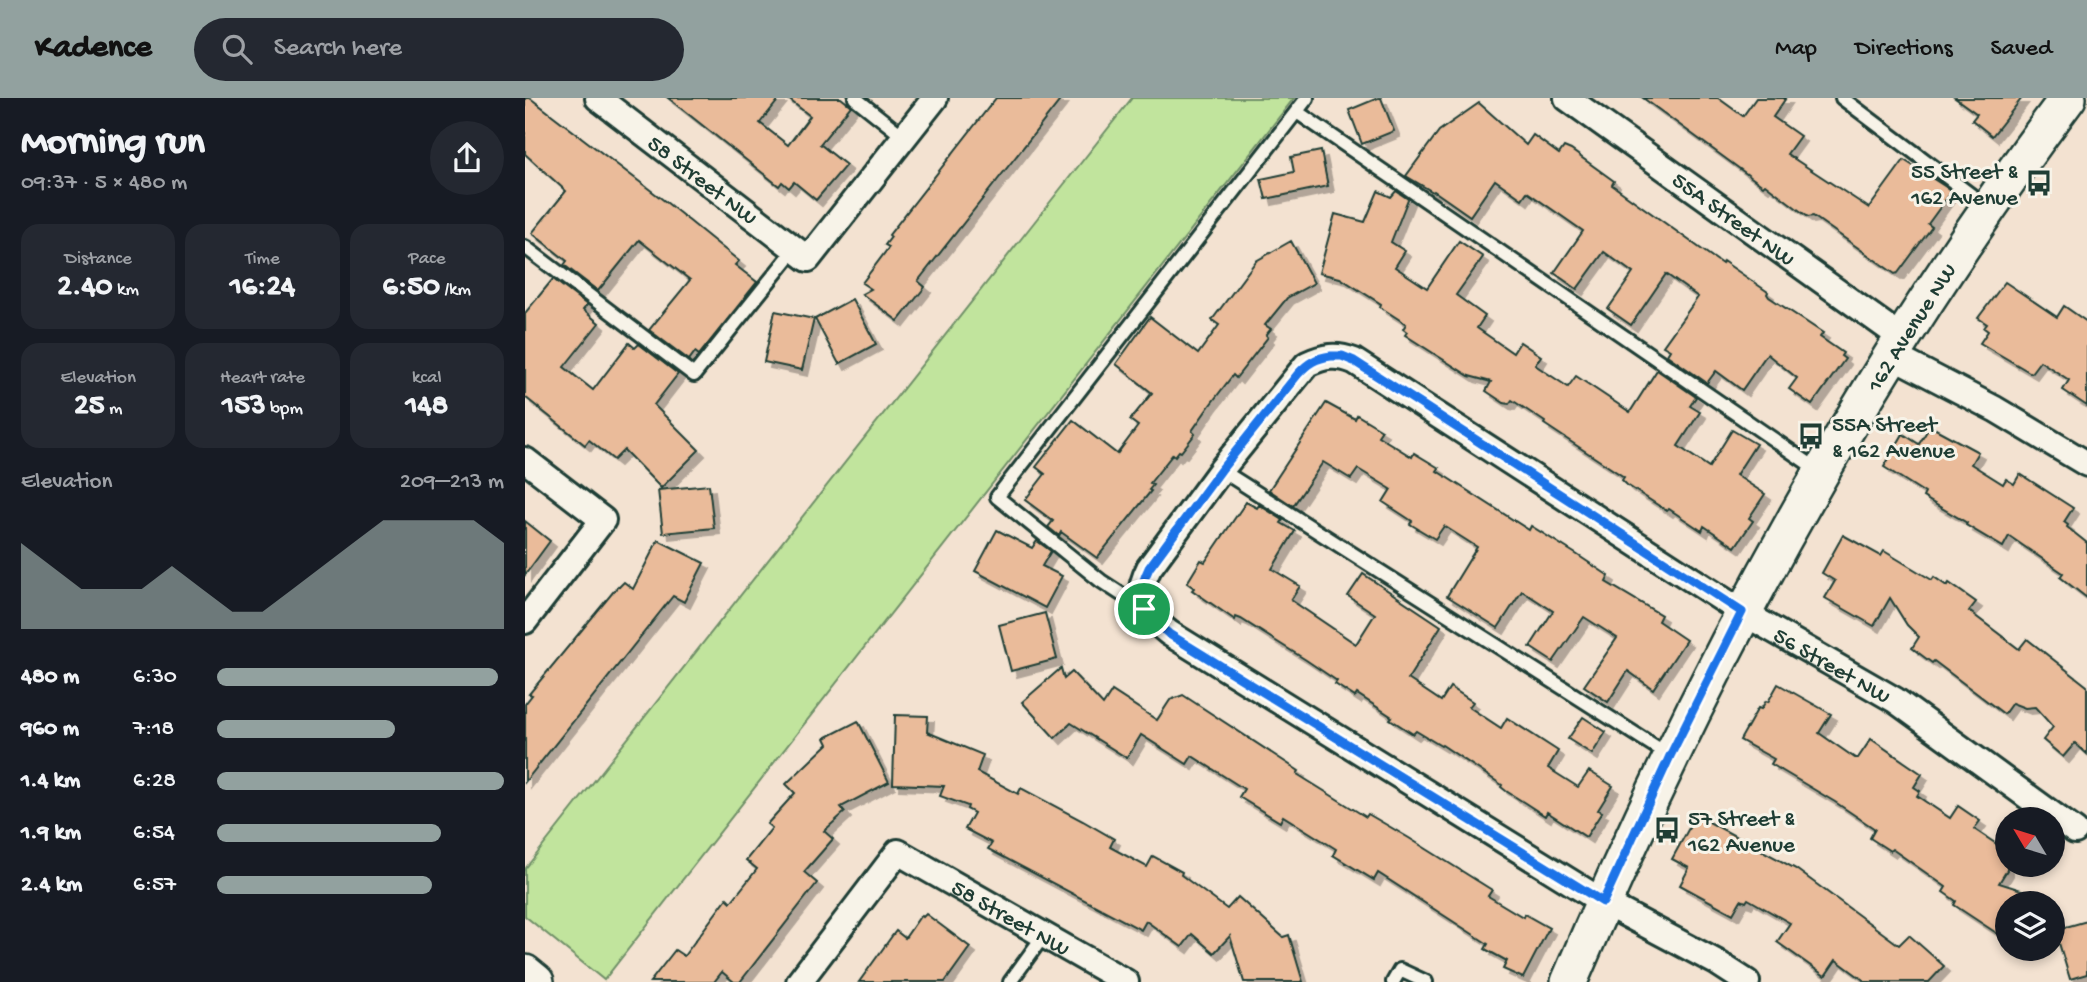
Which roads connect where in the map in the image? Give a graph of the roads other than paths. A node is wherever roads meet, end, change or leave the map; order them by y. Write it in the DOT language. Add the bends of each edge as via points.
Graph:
graph roads {
  1 [pos="598,98"];
  2 [pos="855,98"];
  3 [pos="935,98"];
  4 [pos="1307,98"];
  5 [pos="1567,98"];
  6 [pos="1842,98"];
  7 [pos="2068,98"];
  8 [pos="1297,112"];
  9 [pos="904,137"];
  10 [pos="1987,208"];
  11 [pos="525,247"];
  12 [pos="802,254"];
  13 [pos="1897,346"];
  14 [pos="525,460"];
  15 [pos="2087,464"];
  16 [pos="1221,470"];
  17 [pos="1821,472"];
  18 [pos="1144,609"];
  19 [pos="1742,612"];
  20 [pos="525,621"];
  21 [pos="1670,756"];
  22 [pos="2075,831"];
  23 [pos="1603,902"];
  24 [pos="1044,935"];
  25 [pos="525,973"];
  26 [pos="536,982"];
  27 [pos="799,982"];
  28 [pos="1010,982"];
  29 [pos="1126,982"];
  30 [pos="1393,982"];
  31 [pos="1426,982"];
  32 [pos="1569,982"];
  33 [pos="1747,982"];
  1 -- 12 [label="street, 58 Street NW"];
  2 -- 9 [label="lane"];
  3 -- 9 [label="street"];
  4 -- 8 [label="lane"];
  5 -- 13 [label="street, 55A Street NW"];
  6 -- 10 [label="lane"];
  7 -- 10 [label="street, 162 Avenue NW"];
  8 -- 17 [label="lane"];
  8 -- 18 [label="lane" via="996,497 1101,581"];
  9 -- 12 [label="street"];
  10 -- 13 [label="street, 162 Avenue NW"];
  11 -- 12 [label="lane" via="694,375"];
  13 -- 15 [label="street, 55A Street NW"];
  13 -- 17 [label="street, 162 Avenue NW"];
  14 -- 20 [label="street" via="603,520"];
  16 -- 18 [label="street" via="1149,568 1140,585"];
  16 -- 19 [label="street, 56 Street NW" via="1307,364 1342,356"];
  16 -- 21 [label="lane"];
  17 -- 19 [label="street, 162 Avenue NW"];
  18 -- 23 [label="street" via="1169,634"];
  19 -- 21 [label="street, 162 Avenue NW"];
  19 -- 22 [label="street, 56 Street NW" via="1895,700"];
  21 -- 23 [label="street, 162 Avenue NW"];
  23 -- 32 [label="street, 162 Avenue NW"];
  23 -- 33 [label="street"];
  24 -- 27 [label="street, 58 Street NW" via="898,852"];
  24 -- 28 [label="lane"];
  24 -- 29 [label="street, 58 Street NW"];
  25 -- 26 [label="street"];
  30 -- 31 [label="lane" via="1400,970"];
}
